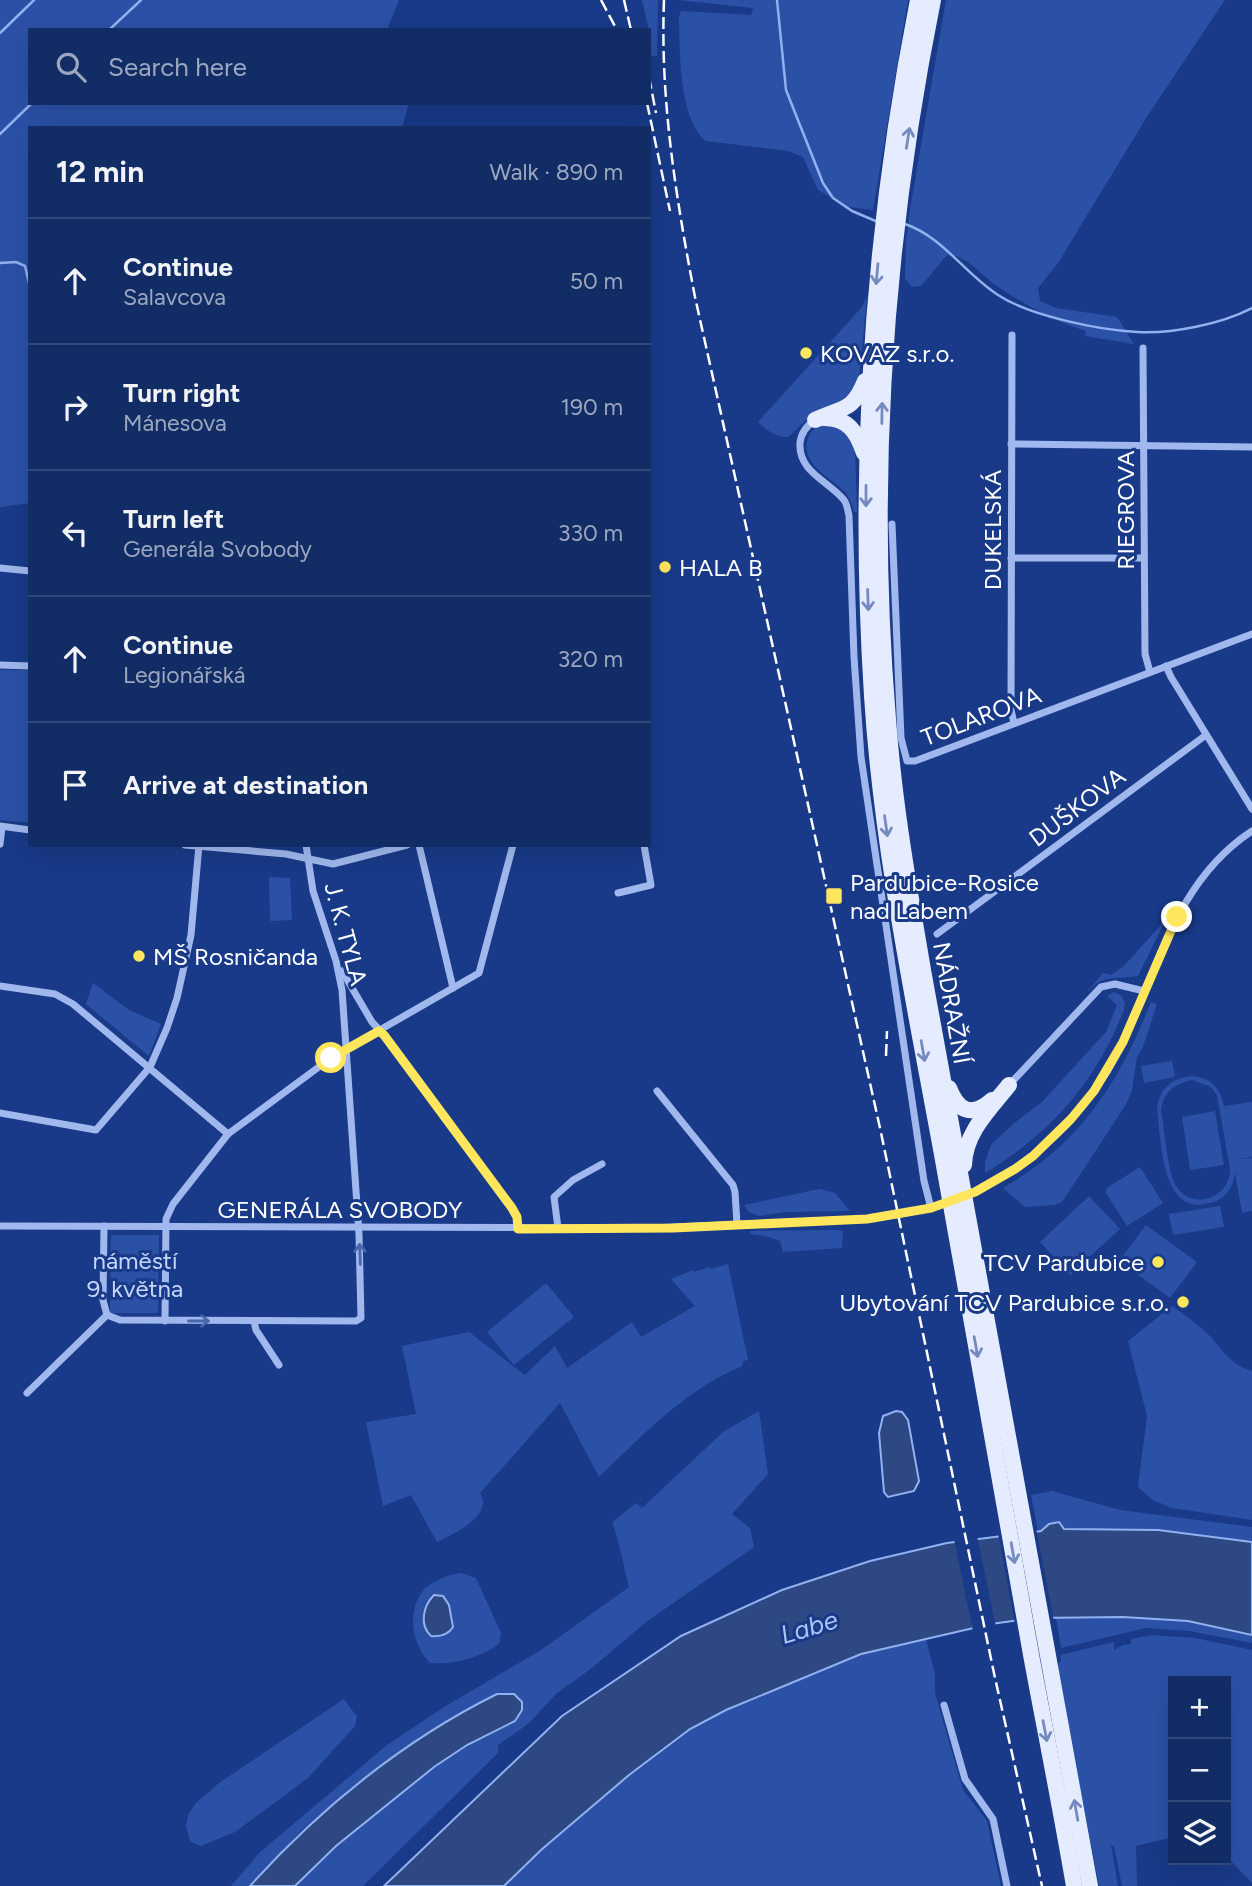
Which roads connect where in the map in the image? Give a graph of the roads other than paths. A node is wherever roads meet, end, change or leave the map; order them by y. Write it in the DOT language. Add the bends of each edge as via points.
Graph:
graph roads {
  1 [pos="918,0"];
  2 [pos="933,0"];
  3 [pos="891,204"];
  4 [pos="887,241"];
  5 [pos="1012,335"];
  6 [pos="1143,348"];
  7 [pos="870,368"];
  8 [pos="815,420"];
  9 [pos="1012,444"];
  10 [pos="1143,446"];
  11 [pos="1252,447"];
  12 [pos="866,460"];
  13 [pos="892,524"];
  14 [pos="1011,558"];
  15 [pos="1144,558"];
  16 [pos="0,568"];
  17 [pos="28,571"];
  18 [pos="1252,634"];
  19 [pos="0,664"];
  20 [pos="28,666"];
  21 [pos="1166,666"];
  22 [pos="1150,672"];
  23 [pos="1014,723"];
  24 [pos="1206,735"];
  25 [pos="1252,809"];
  26 [pos="1,827"];
  27 [pos="28,830"];
  28 [pos="1252,831"];
  29 [pos="0,844"];
  30 [pos="199,847"];
  31 [pos="210,847"];
  32 [pos="306,847"];
  33 [pos="399,847"];
  34 [pos="419,847"];
  35 [pos="512,847"];
  36 [pos="644,847"];
  37 [pos="308,859"];
  38 [pos="618,893"];
  39 [pos="937,934"];
  40 [pos="336,961"];
  41 [pos="0,986"];
  42 [pos="453,988"];
  43 [pos="1144,991"];
  44 [pos="379,1031"];
  45 [pos="348,1048"];
  46 [pos="150,1067"];
  47 [pos="940,1067"];
  48 [pos="1009,1085"];
  49 [pos="657,1091"];
  50 [pos="0,1113"];
  51 [pos="228,1134"];
  52 [pos="602,1164"];
  53 [pos="963,1192"];
  54 [pos="931,1208"];
  55 [pos="737,1224"];
  56 [pos="0,1226"];
  57 [pos="104,1226"];
  58 [pos="166,1227"];
  59 [pos="359,1228"];
  60 [pos="558,1228"];
  61 [pos="518,1229"];
  62 [pos="107,1315"];
  63 [pos="165,1321"];
  64 [pos="254,1321"];
  65 [pos="279,1365"];
  66 [pos="27,1392"];
  67 [pos="1009,1486"];
  68 [pos="943,1704"];
  69 [pos="1078,1885"];
  70 [pos="1007,1886"];
  1 -- 3 [label="main road"];
  3 -- 2 [label="main road, one-way"];
  3 -- 4 [label="main road"];
  4 -- 7 [label="main road, NÁDRAŽNÍ, one-way"];
  47 -- 4 [label="main road, NÁDRAŽNÍ, one-way" via="904,855 883,652 881,481"];
  5 -- 9 [label="street, DUKELSKÁ"];
  6 -- 10 [label="street, RIEGROVA"];
  7 -- 8 [label="main road" via="853,403"];
  7 -- 12 [label="main road, NÁDRAŽNÍ"];
  8 -- 12 [label="main road" via="834,418 848,424"];
  8 -- 54 [label="street" via="801,437 802,458 844,500 849,516 861,757"];
  9 -- 10 [label="street"];
  9 -- 14 [label="street, DUKELSKÁ"];
  10 -- 11 [label="street"];
  10 -- 15 [label="street, RIEGROVA"];
  12 -- 67 [label="main road, NÁDRAŽNÍ, one-way" via="872,694 889,849"];
  13 -- 23 [label="street, TOLAROVA" via="901,738 906,759 915,761"];
  14 -- 15 [label="street"];
  14 -- 23 [label="street, DUKELSKÁ"];
  15 -- 22 [label="street, RIEGROVA" via="1145,654"];
  16 -- 17 [label="street"];
  18 -- 21 [label="street, TOLAROVA"];
  19 -- 20 [label="street"];
  21 -- 22 [label="street, TOLAROVA"];
  21 -- 24 [label="street"];
  22 -- 23 [label="street, TOLAROVA"];
  24 -- 25 [label="street"];
  24 -- 39 [label="street, DUŠKOVA"];
  26 -- 27 [label="street"];
  26 -- 29 [label="street"];
  28 -- 43 [label="street, GENERÁLA SVOBODY" via="1221,858 1182,907"];
  30 -- 46 [label="street" via="195,912 181,982"];
  31 -- 37 [label="street"];
  32 -- 37 [label="street, J. K. TYLA"];
  33 -- 37 [label="street" via="333,864"];
  34 -- 42 [label="street"];
  35 -- 42 [label="street" via="482,967"];
  36 -- 38 [label="street" via="651,885"];
  37 -- 40 [label="street, J. K. TYLA"];
  40 -- 44 [label="street"];
  40 -- 45 [label="street, J. K. TYLA"];
  41 -- 46 [label="street" via="65,999"];
  42 -- 44 [label="street"];
  43 -- 48 [label="street" via="1115,984 1101,988"];
  43 -- 54 [label="street, GENERÁLA SVOBODY, bridge" via="1117,1054 1089,1098 1045,1145 998,1179"];
  44 -- 45 [label="street"];
  44 -- 61 [label="street" via="512,1208"];
  45 -- 51 [label="street"];
  45 -- 59 [label="street, J. K. TYLA"];
  46 -- 50 [label="street" via="96,1130"];
  46 -- 51 [label="street"];
  47 -- 48 [label="main road" via="954,1101 965,1110 981,1108"];
  47 -- 53 [label="main road, NÁDRAŽNÍ"];
  48 -- 53 [label="main road" via="967,1142"];
  49 -- 55 [label="street" via="733,1185"];
  51 -- 58 [label="street" via="169,1209"];
  52 -- 60 [label="street" via="555,1195"];
  53 -- 67 [label="main road, NÁDRAŽNÍ"];
  54 -- 55 [label="street, GENERÁLA SVOBODY, bridge" via="879,1218"];
  55 -- 60 [label="street, GENERÁLA SVOBODY"];
  56 -- 57 [label="street, GENERÁLA SVOBODY"];
  57 -- 58 [label="street, GENERÁLA SVOBODY"];
  57 -- 62 [label="street"];
  58 -- 59 [label="street, GENERÁLA SVOBODY"];
  58 -- 63 [label="street"];
  59 -- 61 [label="street, GENERÁLA SVOBODY"];
  64 -- 59 [label="street, J. K. TYLA, one-way" via="360,1320"];
  60 -- 61 [label="street, GENERÁLA SVOBODY"];
  62 -- 63 [label="street" via="120,1320"];
  62 -- 66 [label="street"];
  63 -- 64 [label="street, one-way"];
  64 -- 65 [label="street"];
  67 -- 69 [label="main road"];
  68 -- 70 [label="street" via="965,1779 993,1819"];
}
